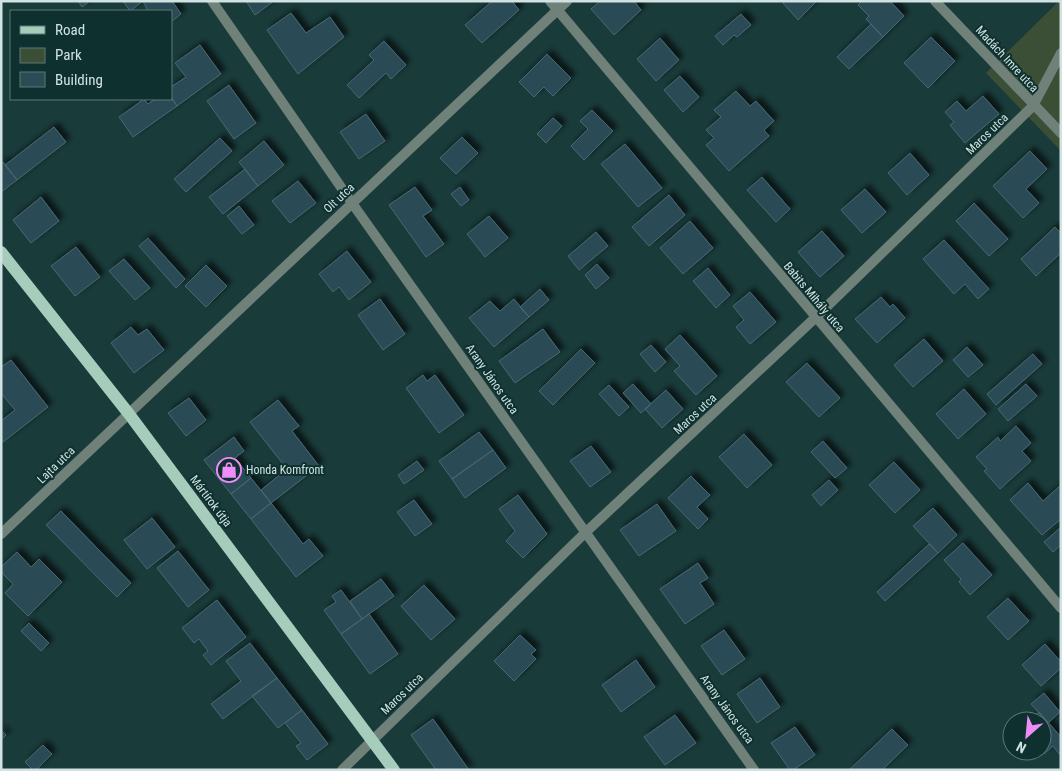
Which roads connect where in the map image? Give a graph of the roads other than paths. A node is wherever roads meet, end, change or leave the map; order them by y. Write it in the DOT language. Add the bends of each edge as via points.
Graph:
graph roads {
  1 [pos="212,1"];
  2 [pos="550,1"];
  3 [pos="568,1"];
  4 [pos="935,1"];
  5 [pos="556,12"];
  6 [pos="1061,53"];
  7 [pos="1033,106"];
  8 [pos="1061,133"];
  9 [pos="352,203"];
  10 [pos="1,252"];
  11 [pos="815,318"];
  12 [pos="129,414"];
  13 [pos="585,533"];
  14 [pos="1,534"];
  15 [pos="1061,608"];
  16 [pos="373,740"];
  17 [pos="342,770"];
  18 [pos="394,770"];
  19 [pos="754,770"];
  1 -- 9 [label="street, Arany János utca"];
  2 -- 5 [label="street, Babits Mihály utca"];
  3 -- 5 [label="street, Olt utca"];
  4 -- 7 [label="street, Madách Imre utca"];
  5 -- 9 [label="street, Olt utca"];
  5 -- 11 [label="street, Babits Mihály utca"];
  6 -- 7 [label="street, Maros utca"];
  7 -- 8 [label="street, Madách Imre utca"];
  7 -- 11 [label="street, Maros utca"];
  9 -- 12 [label="street, Olt utca"];
  9 -- 13 [label="street, Arany János utca"];
  10 -- 12 [label="main road, Mártírok útja"];
  11 -- 13 [label="street, Maros utca"];
  11 -- 15 [label="street, Babits Mihály utca"];
  12 -- 14 [label="street, Lajta utca"];
  12 -- 16 [label="main road, Mártírok útja"];
  13 -- 16 [label="street, Maros utca"];
  13 -- 19 [label="street, Arany János utca"];
  16 -- 17 [label="street, Maros utca"];
  16 -- 18 [label="main road, Mártírok útja"];
}
